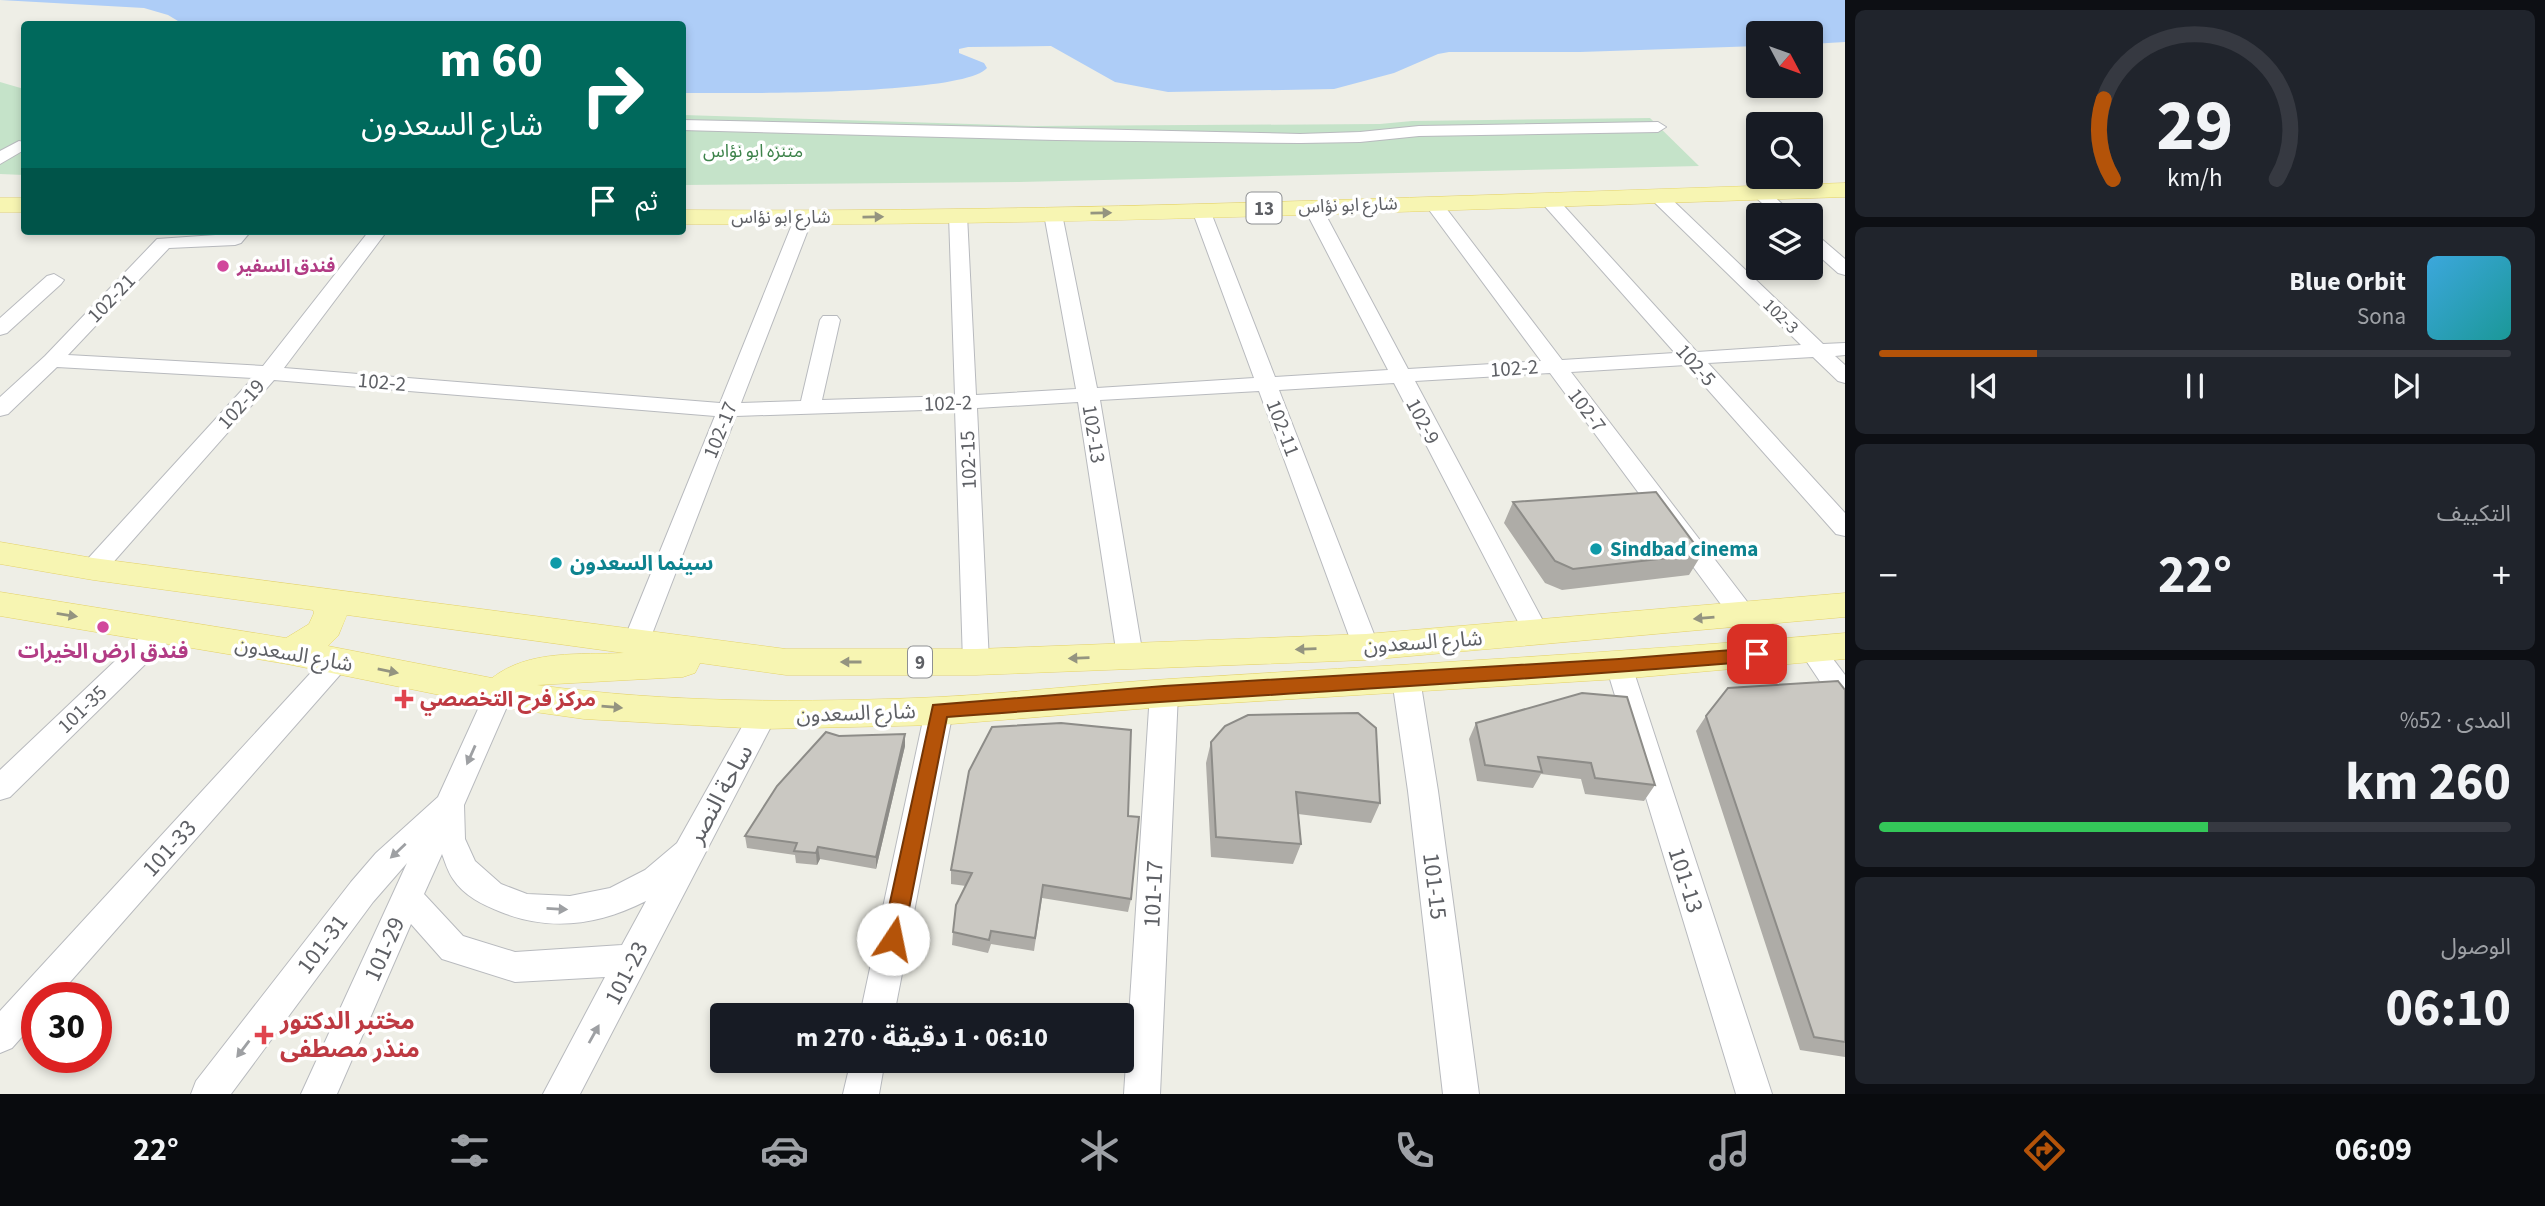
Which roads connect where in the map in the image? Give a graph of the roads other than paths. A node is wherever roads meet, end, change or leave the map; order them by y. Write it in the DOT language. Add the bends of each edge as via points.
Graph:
graph roads {
  1 [pos="686,125"];
  2 [pos="1658,127"];
  3 [pos="1845,177"];
  4 [pos="0,190"];
  5 [pos="1845,190"];
  6 [pos="21,191"];
  7 [pos="1760,193"];
  8 [pos="1657,195"];
  9 [pos="686,197"];
  10 [pos="1548,199"];
  11 [pos="1433,203"];
  12 [pos="1771,203"];
  13 [pos="0,205"];
  14 [pos="21,205"];
  15 [pos="1312,206"];
  16 [pos="1201,210"];
  17 [pos="1053,214"];
  18 [pos="958,215"];
  19 [pos="686,217"];
  20 [pos="804,217"];
  21 [pos="238,235"];
  22 [pos="375,235"];
  23 [pos="1823,250"];
  24 [pos="1845,269"];
  25 [pos="54,281"];
  26 [pos="831,320"];
  27 [pos="0,329"];
  28 [pos="1845,349"];
  29 [pos="1817,351"];
  30 [pos="1689,358"];
  31 [pos="52,360"];
  32 [pos="1553,365"];
  33 [pos="269,373"];
  34 [pos="1399,376"];
  35 [pos="1845,377"];
  36 [pos="1266,384"];
  37 [pos="1088,394"];
  38 [pos="965,402"];
  39 [pos="810,407"];
  40 [pos="0,409"];
  41 [pos="728,410"];
  42 [pos="1845,528"];
  43 [pos="0,553"];
  44 [pos="93,569"];
  45 [pos="323,600"];
  46 [pos="1845,605"];
  47 [pos="4,609"];
  48 [pos="1743,615"];
  49 [pos="163,631"];
  50 [pos="1537,634"];
  51 [pos="636,642"];
  52 [pos="1366,647"];
  53 [pos="1829,648"];
  54 [pos="287,651"];
  55 [pos="1130,656"];
  56 [pos="337,661"];
  57 [pos="786,662"];
  58 [pos="976,662"];
  59 [pos="1619,666"];
  60 [pos="1406,679"];
  61 [pos="499,693"];
  62 [pos="1164,693"];
  63 [pos="1845,696"];
  64 [pos="939,710"];
  65 [pos="763,715"];
  66 [pos="0,788"];
  67 [pos="449,805"];
  68 [pos="688,852"];
  69 [pos="407,897"];
  70 [pos="633,960"];
  71 [pos="879,1003"];
  72 [pos="0,1035"];
  73 [pos="865,1073"];
  74 [pos="1760,1093"];
  75 [pos="209,1094"];
  76 [pos="319,1094"];
  77 [pos="561,1094"];
  78 [pos="861,1094"];
  79 [pos="1142,1094"];
  80 [pos="1461,1094"];
  1 -- 2 [label="street" via="998,136 1212,137"];
  3 -- 9 [label="main road, شارع ابو نؤاس / 13" via="1291,194"];
  4 -- 6 [label="main road"];
  5 -- 7 [label="main road, شارع ابو نؤاس / 13"];
  7 -- 8 [label="main road, شارع ابو نؤاس / 13"];
  7 -- 12 [label="street"];
  8 -- 10 [label="main road, شارع ابو نؤاس / 13"];
  8 -- 29 [label="street, 102-3"];
  10 -- 11 [label="main road, شارع ابو نؤاس / 13"];
  10 -- 30 [label="street, 102-5"];
  11 -- 15 [label="main road, شارع ابو نؤاس / 13"];
  11 -- 32 [label="street, 102-7"];
  13 -- 14 [label="main road"];
  15 -- 16 [label="main road, شارع ابو نؤاس / 13"];
  15 -- 34 [label="street, 102-9"];
  17 -- 16 [label="main road, شارع ابو نؤاس / 13, one-way"];
  16 -- 36 [label="street, 102-11"];
  17 -- 18 [label="main road, شارع ابو نؤاس / 13"];
  17 -- 37 [label="street, 102-13"];
  20 -- 18 [label="main road, شارع ابو نؤاس / 13, one-way"];
  18 -- 38 [label="street, 102-15"];
  19 -- 20 [label="main road, شارع ابو نؤاس / 13"];
  20 -- 41 [label="street, 102-17"];
  21 -- 31 [label="street, 102-21" via="235,239 164,243"];
  22 -- 33 [label="street, 102-19"];
  23 -- 24 [label="street"];
  25 -- 27 [label="street"];
  26 -- 39 [label="street"];
  28 -- 29 [label="street, 102-2"];
  29 -- 30 [label="street, 102-2"];
  29 -- 35 [label="street, 102-3"];
  30 -- 32 [label="street, 102-2"];
  30 -- 42 [label="street, 102-5"];
  31 -- 33 [label="street, 102-2"];
  31 -- 40 [label="street, 102-21"];
  32 -- 34 [label="street, 102-2"];
  32 -- 48 [label="street, 102-7"];
  33 -- 41 [label="street, 102-2"];
  33 -- 44 [label="street, 102-19"];
  34 -- 36 [label="street, 102-2"];
  34 -- 50 [label="street, 102-9"];
  36 -- 37 [label="street, 102-2"];
  36 -- 52 [label="street, 102-11"];
  37 -- 38 [label="street, 102-2"];
  37 -- 55 [label="street, 102-13"];
  38 -- 39 [label="street, 102-2"];
  38 -- 58 [label="street, 102-15"];
  39 -- 41 [label="street, 102-2"];
  41 -- 51 [label="street, 102-17"];
  43 -- 44 [label="main road, شارع السعدون / 9"];
  44 -- 45 [label="main road, شارع السعدون / 9"];
  45 -- 51 [label="main road, شارع السعدون / 9"];
  45 -- 54 [label="main road" via="331,612 326,628 310,642"];
  46 -- 48 [label="main road, شارع السعدون / 9"];
  47 -- 49 [label="main road, شارع السعدون, one-way"];
  48 -- 50 [label="main road, شارع السعدون / 9, one-way"];
  49 -- 54 [label="main road, شارع السعدون"];
  49 -- 66 [label="street, 101-35"];
  50 -- 52 [label="main road, شارع السعدون / 9"];
  51 -- 57 [label="main road, شارع السعدون / 9"];
  52 -- 55 [label="main road, شارع السعدون / 9, one-way"];
  53 -- 59 [label="main road, شارع السعدون"];
  53 -- 63 [label="street"];
  54 -- 56 [label="main road, شارع السعدون"];
  55 -- 58 [label="main road, شارع السعدون / 9, one-way"];
  56 -- 61 [label="main road, شارع السعدون, one-way"];
  56 -- 72 [label="street, 101-33"];
  58 -- 57 [label="main road, شارع السعدون / 9, one-way"];
  57 -- 61 [label="main road" via="547,669 509,682"];
  59 -- 60 [label="main road, شارع السعدون"];
  59 -- 74 [label="street, 101-13"];
  60 -- 62 [label="main road, شارع السعدون"];
  60 -- 80 [label="street, 101-15"];
  61 -- 65 [label="main road, شارع السعدون, one-way" via="584,705"];
  61 -- 67 [label="street, ساحة النصر, one-way"];
  62 -- 64 [label="main road, شارع السعدون"];
  62 -- 79 [label="street, 101-17"];
  64 -- 65 [label="main road, شارع السعدون"];
  64 -- 71 [label="street"];
  65 -- 68 [label="street, ساحة النصر"];
  67 -- 68 [label="street, ساحة النصر, one-way" via="450,839 464,870 490,894 527,908 570,910 615,901 656,880"];
  67 -- 69 [label="street, 101-29"];
  67 -- 75 [label="street, 101-31, one-way" via="362,891"];
  68 -- 70 [label="street, 101-23"];
  69 -- 70 [label="street" via="453,948 516,967"];
  69 -- 76 [label="street, 101-29"];
  77 -- 70 [label="street, 101-23, one-way"];
  73 -- 78 [label="street"];
}
